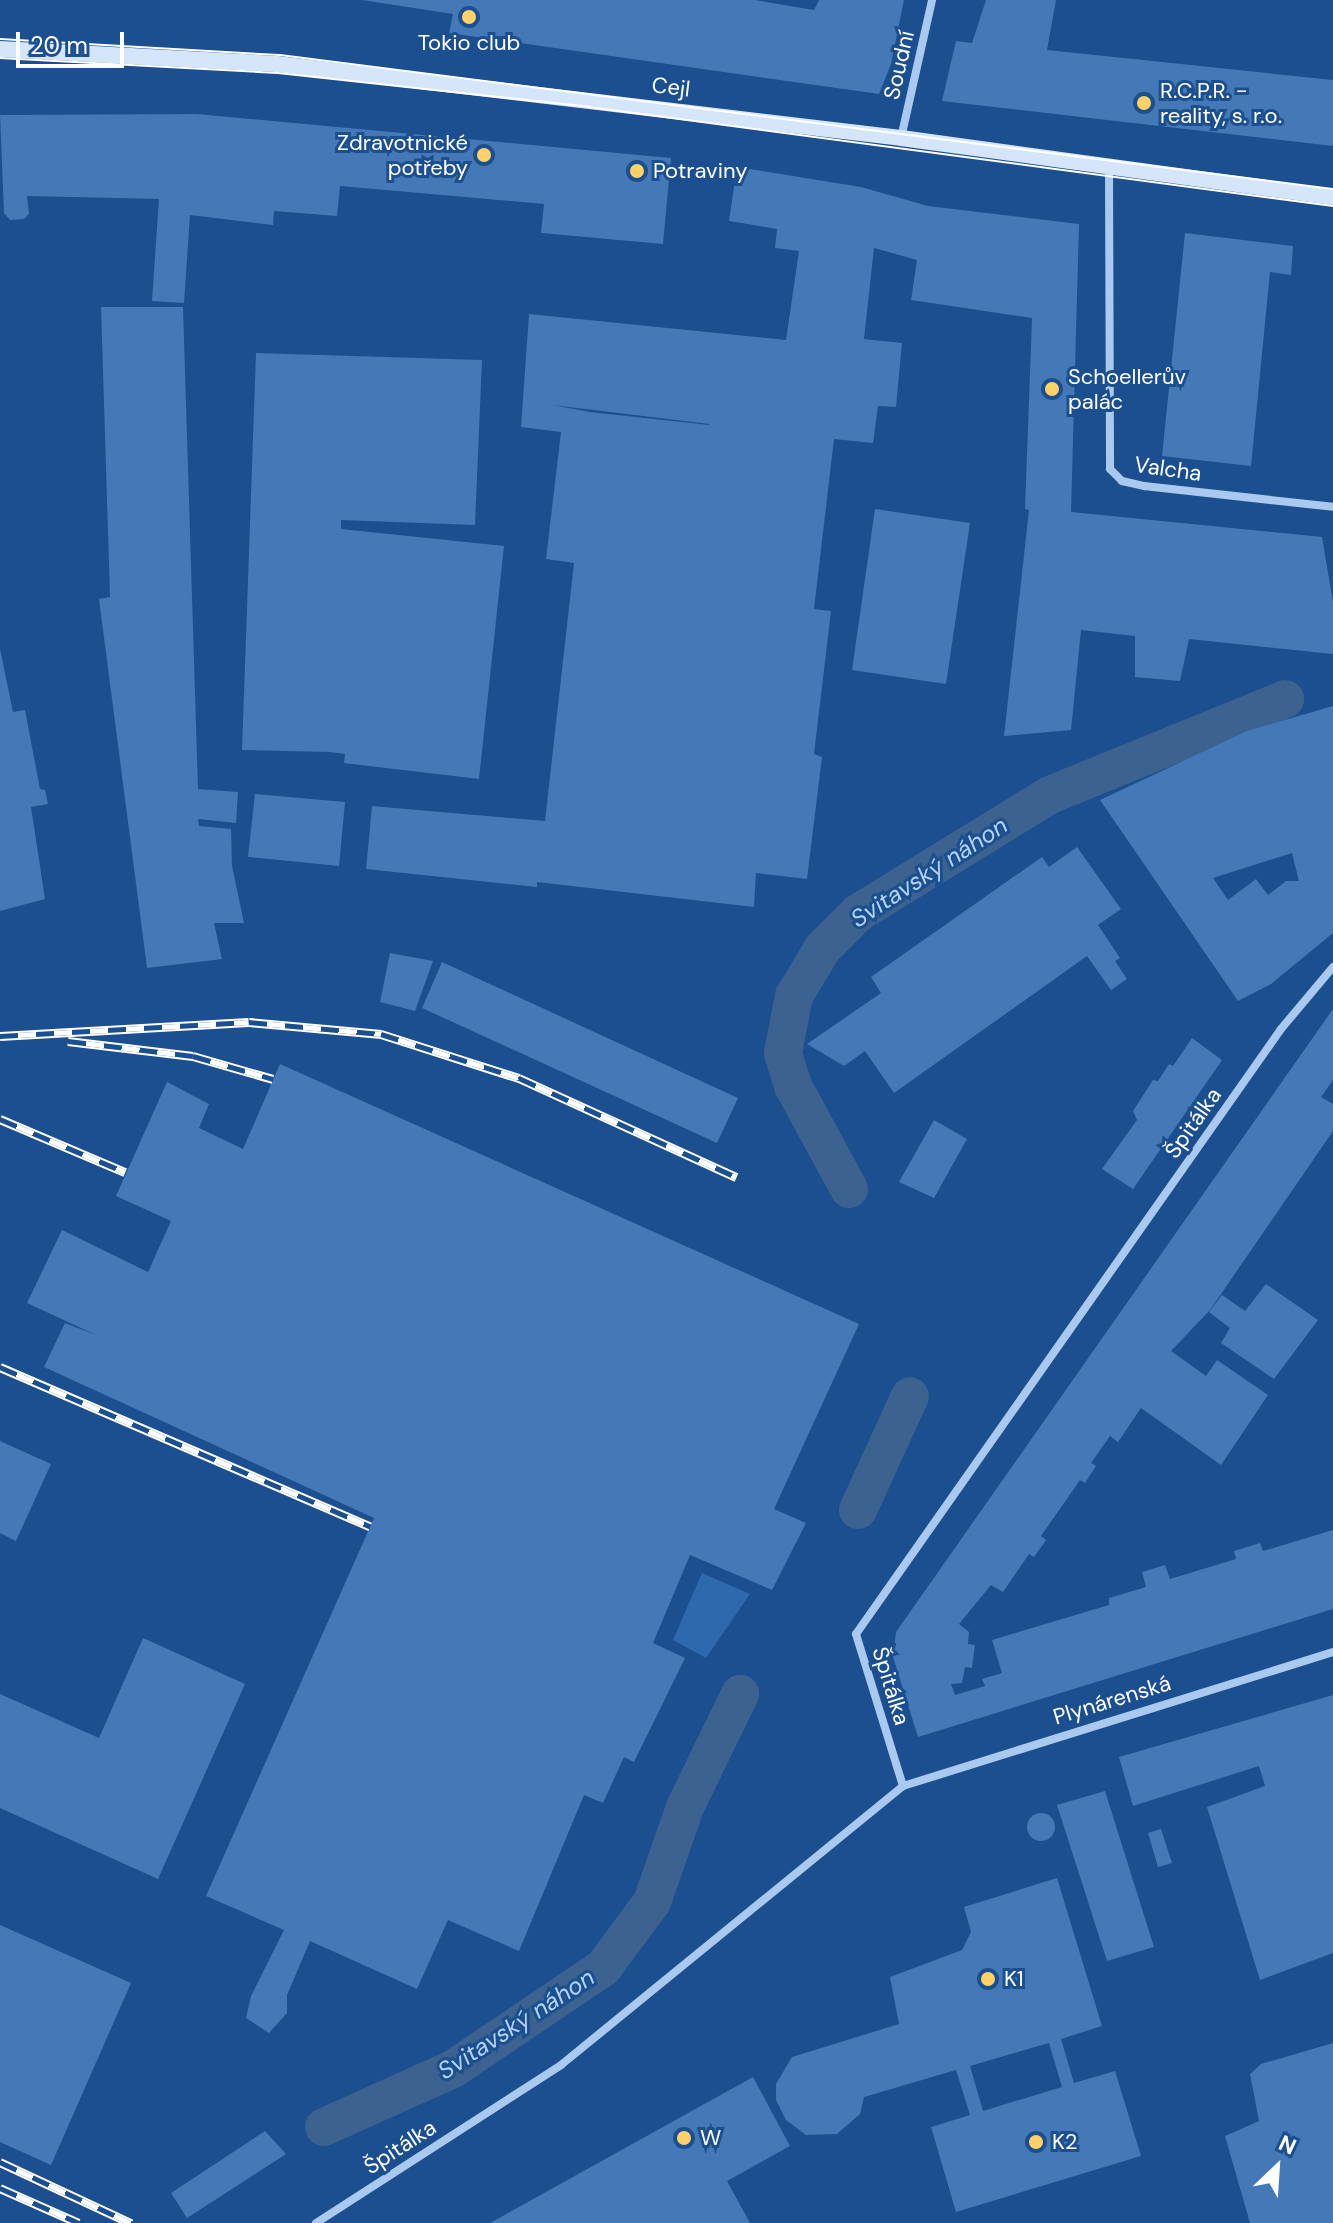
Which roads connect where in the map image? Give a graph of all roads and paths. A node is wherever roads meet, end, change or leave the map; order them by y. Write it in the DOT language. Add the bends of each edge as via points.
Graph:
graph roads {
  1 [pos="932,0"];
  2 [pos="0,49"];
  3 [pos="901,138"];
  4 [pos="1109,168"];
  5 [pos="1333,197"];
  6 [pos="1333,507"];
  7 [pos="1333,967"];
  8 [pos="1333,1652"];
  9 [pos="903,1786"];
  10 [pos="316,2223"];
  1 -- 3 [label="street, Soudní"];
  2 -- 3 [label="street, Cejl" via="277,64"];
  3 -- 4 [label="street, Cejl"];
  4 -- 5 [label="street, Cejl"];
  4 -- 6 [label="street, Valcha" via="1110,469 1122,481"];
  7 -- 9 [label="street, Špitálka" via="1281,1029 856,1634"];
  8 -- 9 [label="street, Plynárenská"];
  9 -- 10 [label="street, Špitálka" via="561,2065"];
}
